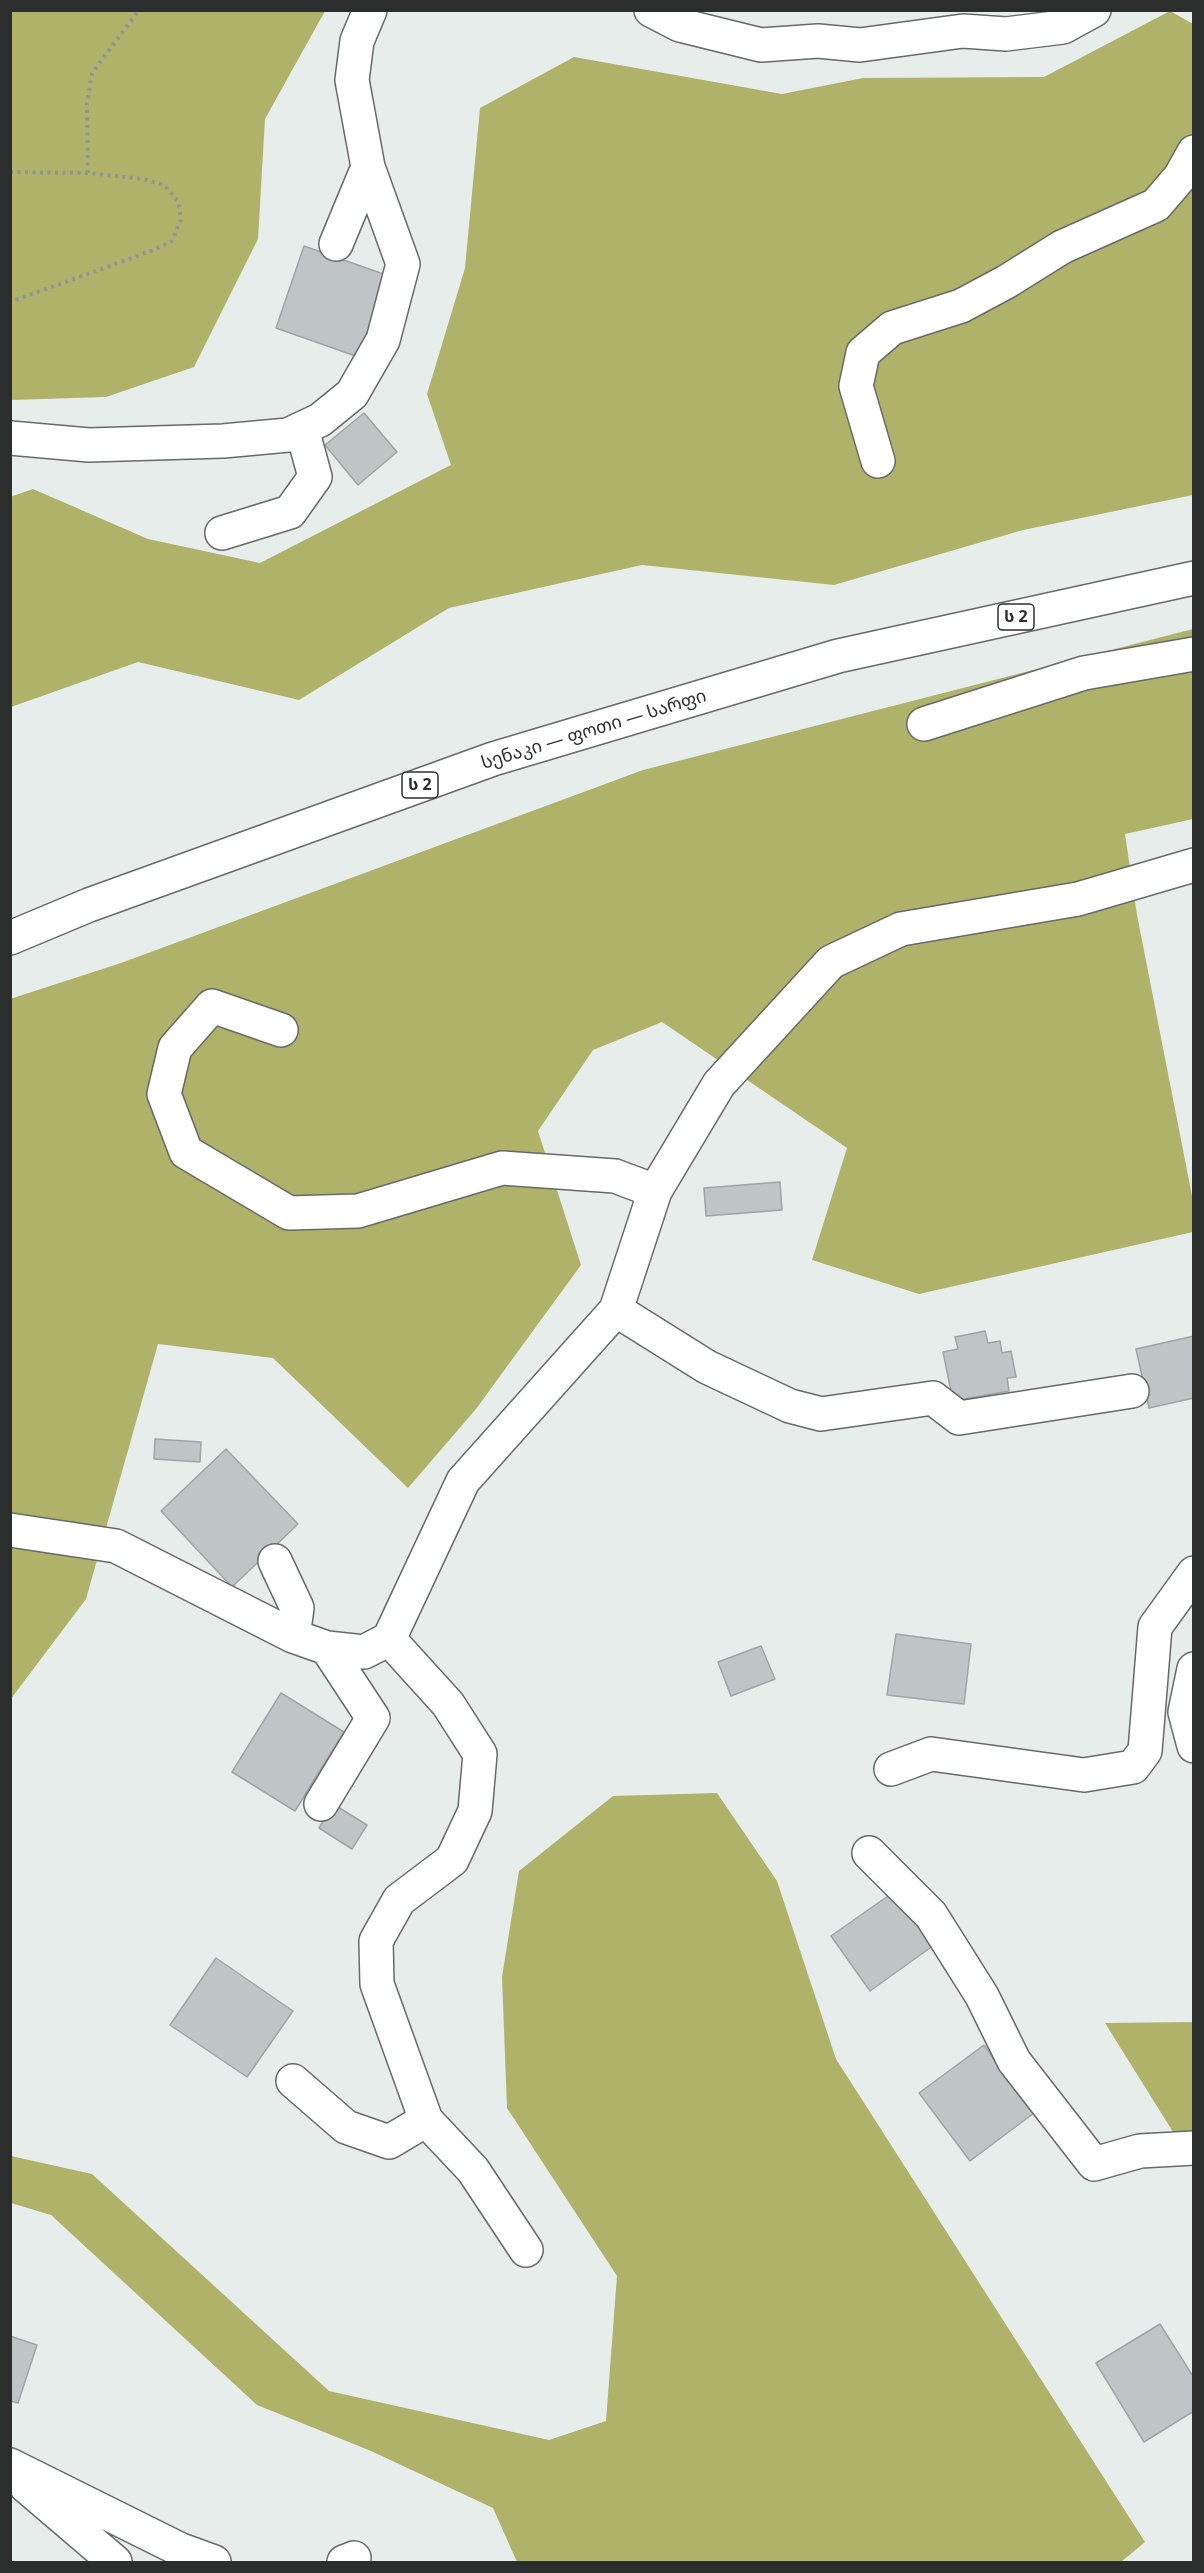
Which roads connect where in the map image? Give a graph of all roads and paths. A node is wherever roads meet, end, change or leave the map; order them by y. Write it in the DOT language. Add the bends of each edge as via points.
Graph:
graph roads {
  1 [pos="139,10"];
  2 [pos="370,10"];
  3 [pos="651,10"];
  4 [pos="1094,10"];
  5 [pos="1194,152"];
  6 [pos="368,167"];
  7 [pos="10,172"];
  8 [pos="88,173"];
  9 [pos="336,244"];
  10 [pos="10,302"];
  11 [pos="302,429"];
  12 [pos="10,438"];
  13 [pos="878,461"];
  14 [pos="222,533"];
  15 [pos="1194,578"];
  16 [pos="1194,654"];
  17 [pos="924,724"];
  18 [pos="1194,865"];
  19 [pos="10,938"];
  20 [pos="281,1030"];
  21 [pos="655,1191"];
  22 [pos="616,1310"];
  23 [pos="1132,1391"];
  24 [pos="10,1530"];
  25 [pos="275,1561"];
  26 [pos="1194,1573"];
  27 [pos="293,1636"];
  28 [pos="389,1639"];
  29 [pos="327,1648"];
  30 [pos="1194,1669"];
  31 [pos="1194,1746"];
  32 [pos="891,1769"];
  33 [pos="321,1804"];
  34 [pos="869,1853"];
  35 [pos="293,2081"];
  36 [pos="426,2120"];
  37 [pos="1194,2148"];
  38 [pos="526,2250"];
  39 [pos="10,2465"];
  40 [pos="10,2474"];
  41 [pos="115,2562"];
  42 [pos="214,2562"];
  1 -- 8 [label="path" via="92,73 87,104"];
  2 -- 6 [label="main road" via="357,41 352,81"];
  3 -- 4 [label="main road" via="680,25 761,45 860,45 963,31 1006,34 1063,27"];
  5 -- 13 [label="main road" via="1180,177 1156,205 1062,248 961,306 892,328 863,353 856,386"];
  6 -- 9 [label="main road"];
  6 -- 11 [label="main road" via="403,264 383,340 352,394"];
  7 -- 8 [label="path"];
  8 -- 10 [label="path" via="164,185 178,201 181,219 172,241"];
  11 -- 12 [label="main road" via="288,435 223,441 89,445"];
  11 -- 14 [label="main road" via="315,477 290,512"];
  15 -- 19 [label="main road, სენაკი — ფოთი — სარფი / ს 2" via="838,656 493,759 89,905"];
  16 -- 17 [label="main road" via="1084,673"];
  18 -- 21 [label="main road" via="1078,898 901,929 831,962 719,1084"];
  20 -- 21 [label="main road" via="212,1006 175,1048 164,1094 186,1152 289,1213 358,1211 502,1168 615,1176"];
  21 -- 22 [label="main road"];
  22 -- 23 [label="main road" via="707,1366 790,1406 821,1414 933,1398 960,1418"];
  22 -- 28 [label="main road" via="463,1481"];
  24 -- 27 [label="main road" via="116,1546"];
  25 -- 27 [label="main road" via="297,1608"];
  26 -- 32 [label="main road" via="1155,1627 1145,1751 1133,1767 1084,1775 931,1755"];
  27 -- 29 [label="main road"];
  28 -- 29 [label="main road" via="364,1652"];
  28 -- 36 [label="main road" via="448,1704 480,1754 475,1811 452,1860 399,1900 376,1941 377,1984"];
  29 -- 33 [label="main road" via="373,1718"];
  30 -- 31 [label="main road" via="1185,1712"];
  34 -- 37 [label="main road" via="931,1915 982,1996 1014,2061 1094,2164 1140,2151"];
  35 -- 36 [label="main road" via="346,2127 388,2142"];
  36 -- 38 [label="main road" via="473,2170"];
  39 -- 42 [label="main road" via="181,2550"];
  40 -- 41 [label="main road"];
}
